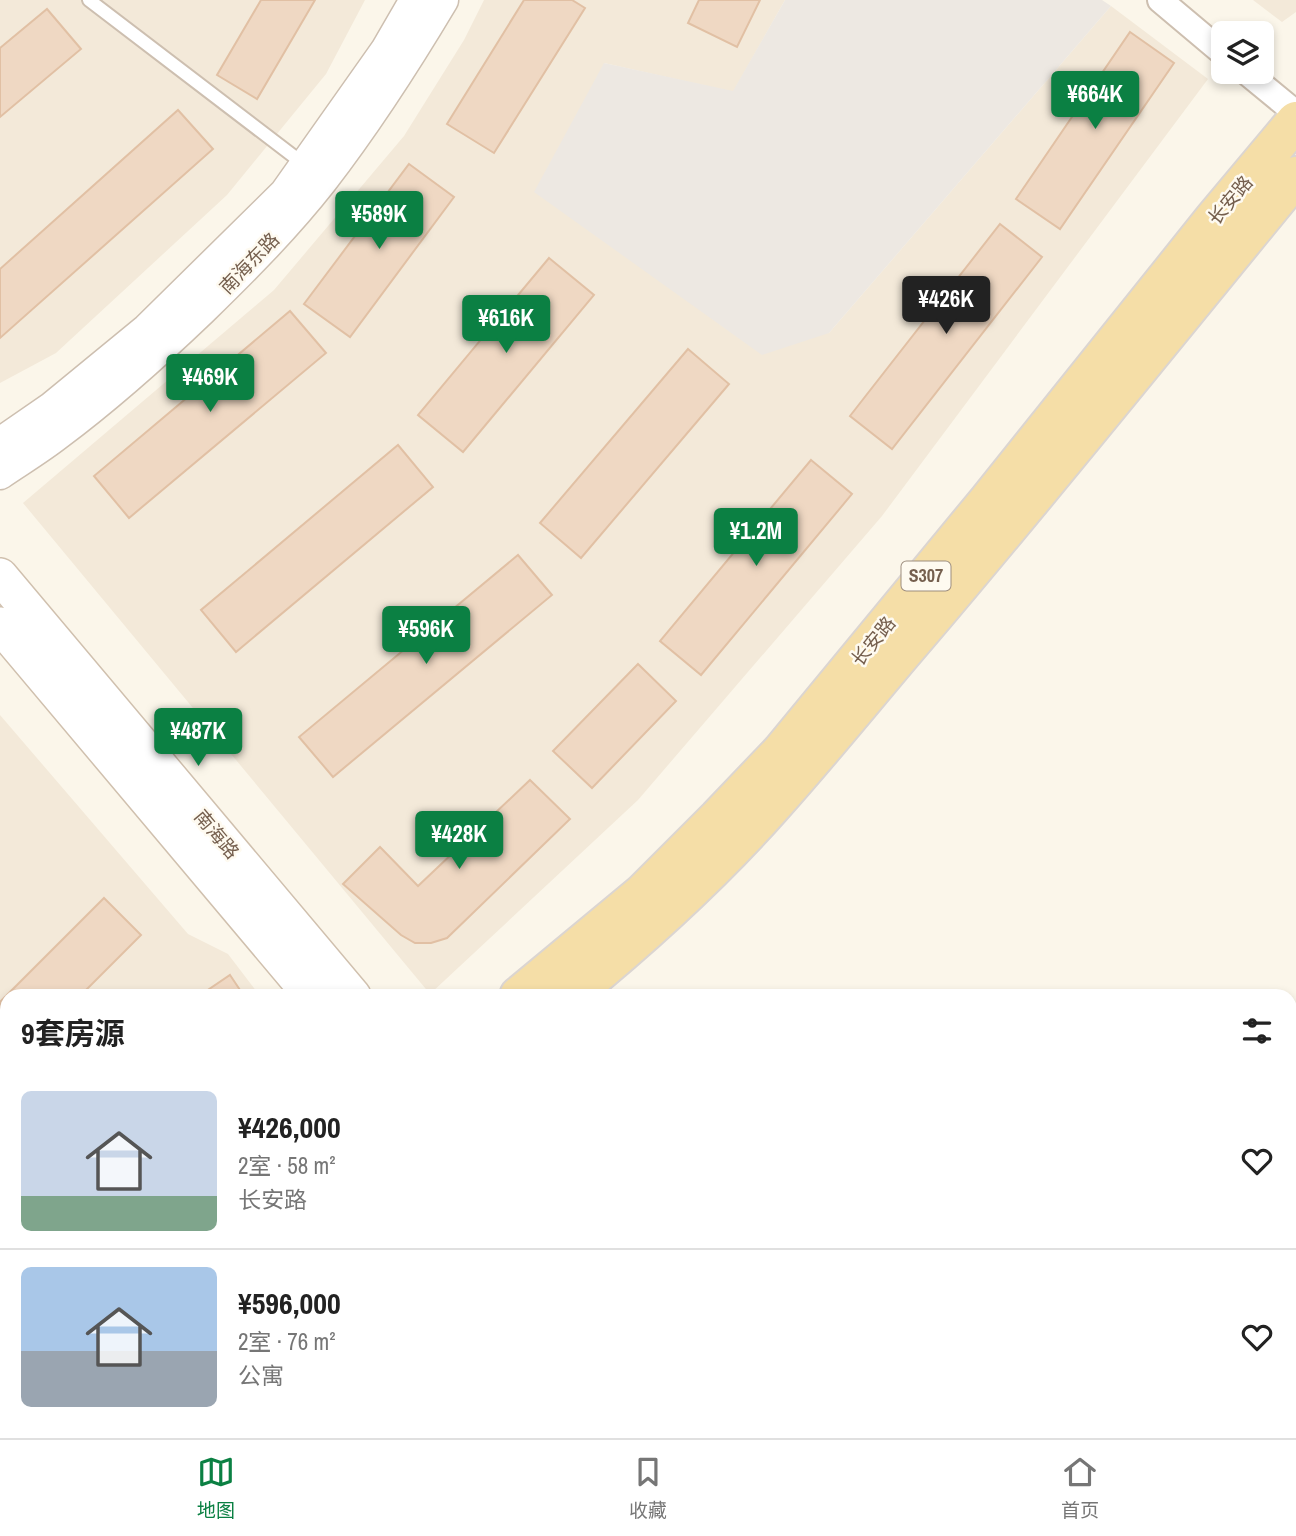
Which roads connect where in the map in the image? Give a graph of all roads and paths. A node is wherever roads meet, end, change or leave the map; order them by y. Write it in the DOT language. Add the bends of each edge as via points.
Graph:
graph roads {
  1 [pos="89,0"];
  2 [pos="415,0"];
  3 [pos="443,0"];
  4 [pos="1160,0"];
  5 [pos="1211,43"];
  6 [pos="1261,84"];
  7 [pos="1296,113"];
  8 [pos="1296,121"];
  9 [pos="305,165"];
  10 [pos="1296,176"];
  11 [pos="0,443"];
  12 [pos="0,474"];
  13 [pos="0,576"];
  14 [pos="0,625"];
  15 [pos="306,989"];
  16 [pos="347,989"];
  17 [pos="527,989"];
  18 [pos="579,989"];
  1 -- 9 [label="lane"];
  2 -- 9 [label="street, 南海东路" via="386,50"];
  3 -- 12 [label="street, 南海东路" via="362,125 275,236 112,392"];
  4 -- 5 [label="street"];
  6 -- 7 [label="street"];
  8 -- 17 [label="main road, 长安路 / S307" via="781,752 642,894"];
  9 -- 11 [label="street, 南海东路" via="285,193 147,329"];
  10 -- 18 [label="main road, 长安路 / S307" via="1000,538 771,808 698,883"];
  13 -- 16 [label="main road, 南海路"];
  14 -- 15 [label="main road, 南海路"];
}
